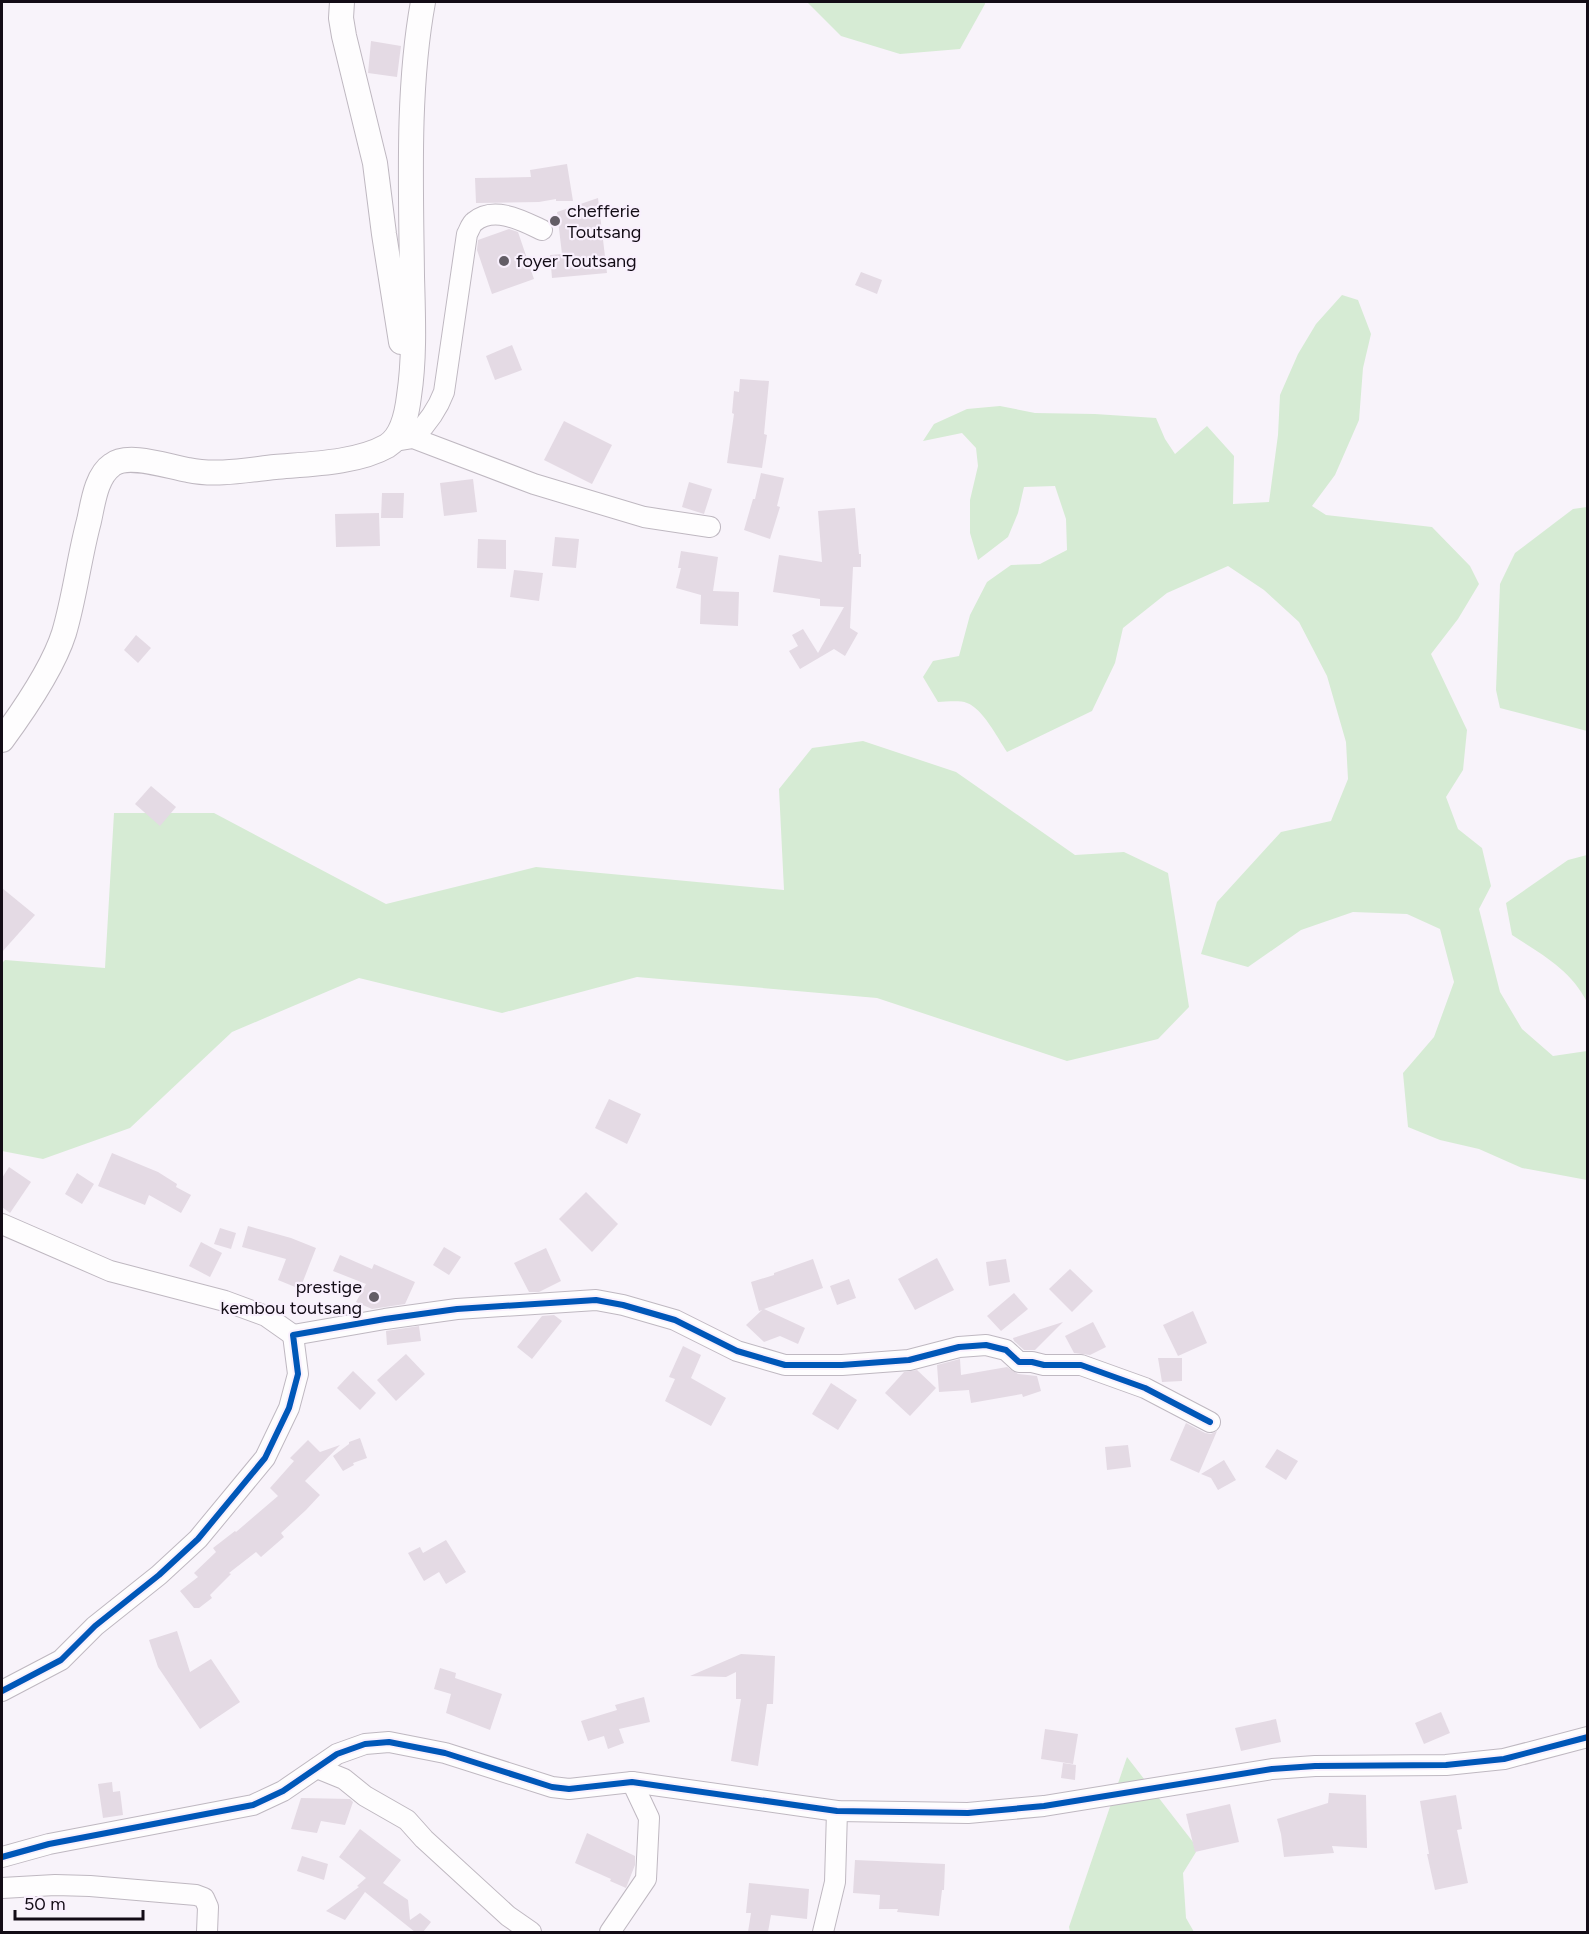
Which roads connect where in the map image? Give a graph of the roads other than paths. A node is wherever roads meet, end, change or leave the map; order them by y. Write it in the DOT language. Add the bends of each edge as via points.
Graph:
graph roads {
  1 [pos="342,2"];
  2 [pos="423,2"];
  3 [pos="542,230"];
  4 [pos="409,395"];
  5 [pos="404,440"];
  6 [pos="710,527"];
  7 [pos="2,740"];
  8 [pos="2,1224"];
  9 [pos="293,1335"];
  10 [pos="1210,1422"];
  11 [pos="2,1691"];
  12 [pos="1587,1737"];
  13 [pos="317,1768"];
  14 [pos="632,1782"];
  15 [pos="837,1811"];
  16 [pos="2,1857"];
  17 [pos="2,1888"];
  18 [pos="207,1932"];
  19 [pos="531,1932"];
  20 [pos="610,1932"];
  21 [pos="824,1932"];
  1 -- 4 [label="street" via="344,36 375,163"];
  2 -- 4 [label="street" via="413,79 413,332"];
  3 -- 5 [label="street" via="513,217 489,215 474,222 467,234 444,392 428,423"];
  4 -- 5 [label="street"];
  5 -- 6 [label="street" via="633,514"];
  5 -- 7 [label="street" via="355,458 222,473 131,460 114,462 104,473 94,499 63,635 34,691"];
  8 -- 9 [label="street" via="110,1271 225,1301 266,1316"];
  9 -- 10 [label="street" via="457,1309 596,1300 675,1320 737,1351 785,1365 909,1360 959,1347 986,1345 1006,1350 1019,1362 1081,1365 1145,1388"];
  9 -- 11 [label="street" via="298,1374 289,1408 264,1458 198,1539 61,1660"];
  12 -- 15 [label="street" via="1504,1759 1446,1765 1272,1769 1044,1806 968,1813"];
  13 -- 14 [label="street" via="337,1754 365,1744 389,1742 445,1752 552,1787 569,1789"];
  13 -- 16 [label="street" via="283,1791 253,1804 49,1844"];
  13 -- 19 [label="street" via="344,1779 407,1820 508,1916"];
  14 -- 15 [label="street"];
  14 -- 20 [label="street" via="649,1818 646,1879"];
  15 -- 21 [label="street" via="835,1882"];
  17 -- 18 [label="street" via="78,1885 196,1895 204,1898 208,1907"];
}
